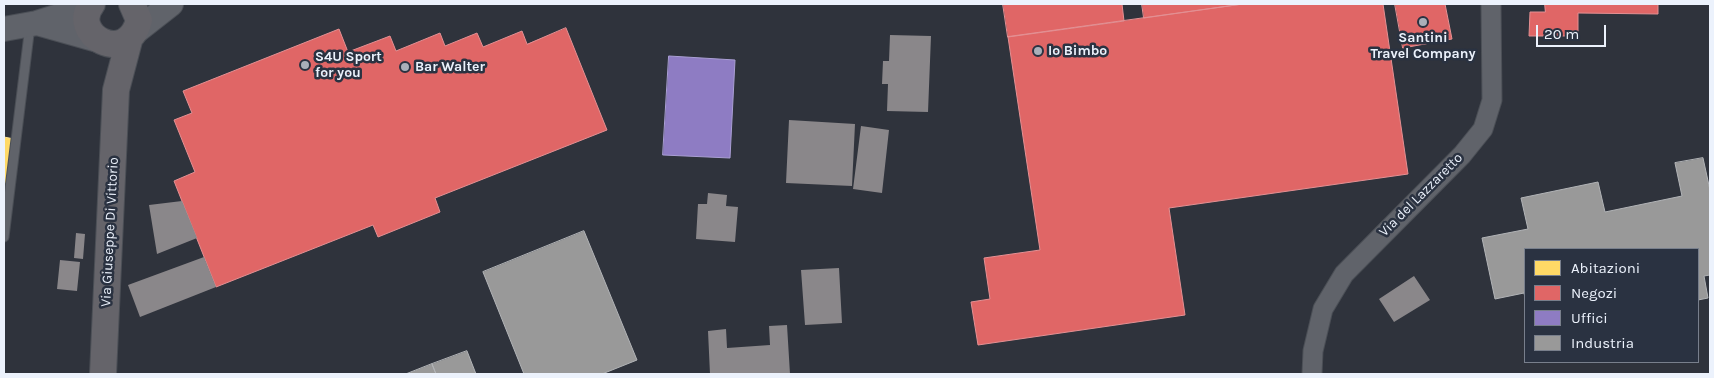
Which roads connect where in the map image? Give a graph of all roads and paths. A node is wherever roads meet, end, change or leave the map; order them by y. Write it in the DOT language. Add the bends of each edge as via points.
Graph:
graph roads {
  1 [pos="132,4"];
  2 [pos="171,4"];
  3 [pos="1490,4"];
  4 [pos="91,5"];
  5 [pos="34,24"];
  6 [pos="4,29"];
  7 [pos="132,35"];
  8 [pos="103,42"];
  9 [pos="116,90"];
  10 [pos="4,236"];
  11 [pos="103,374"];
  12 [pos="1312,374"];
  1 -- 7 [label="main road, Via Giuseppe Di Vittorio" via="139,20"];
  2 -- 7 [label="street"];
  3 -- 12 [label="street, Via del Lazzaretto" via="1492,100 1483,129 1462,155 1344,274 1323,310 1313,350"];
  4 -- 5 [label="street"];
  4 -- 8 [label="main road, Via Giuseppe Di Vittorio" via="86,23"];
  5 -- 6 [label="street"];
  5 -- 8 [label="street"];
  5 -- 10 [label="lane"];
  7 -- 8 [label="main road" via="114,45"];
  7 -- 9 [label="main road, Via Giuseppe Di Vittorio"];
  8 -- 9 [label="main road, Via Giuseppe Di Vittorio"];
  9 -- 11 [label="main road, Via Giuseppe Di Vittorio"];
}
